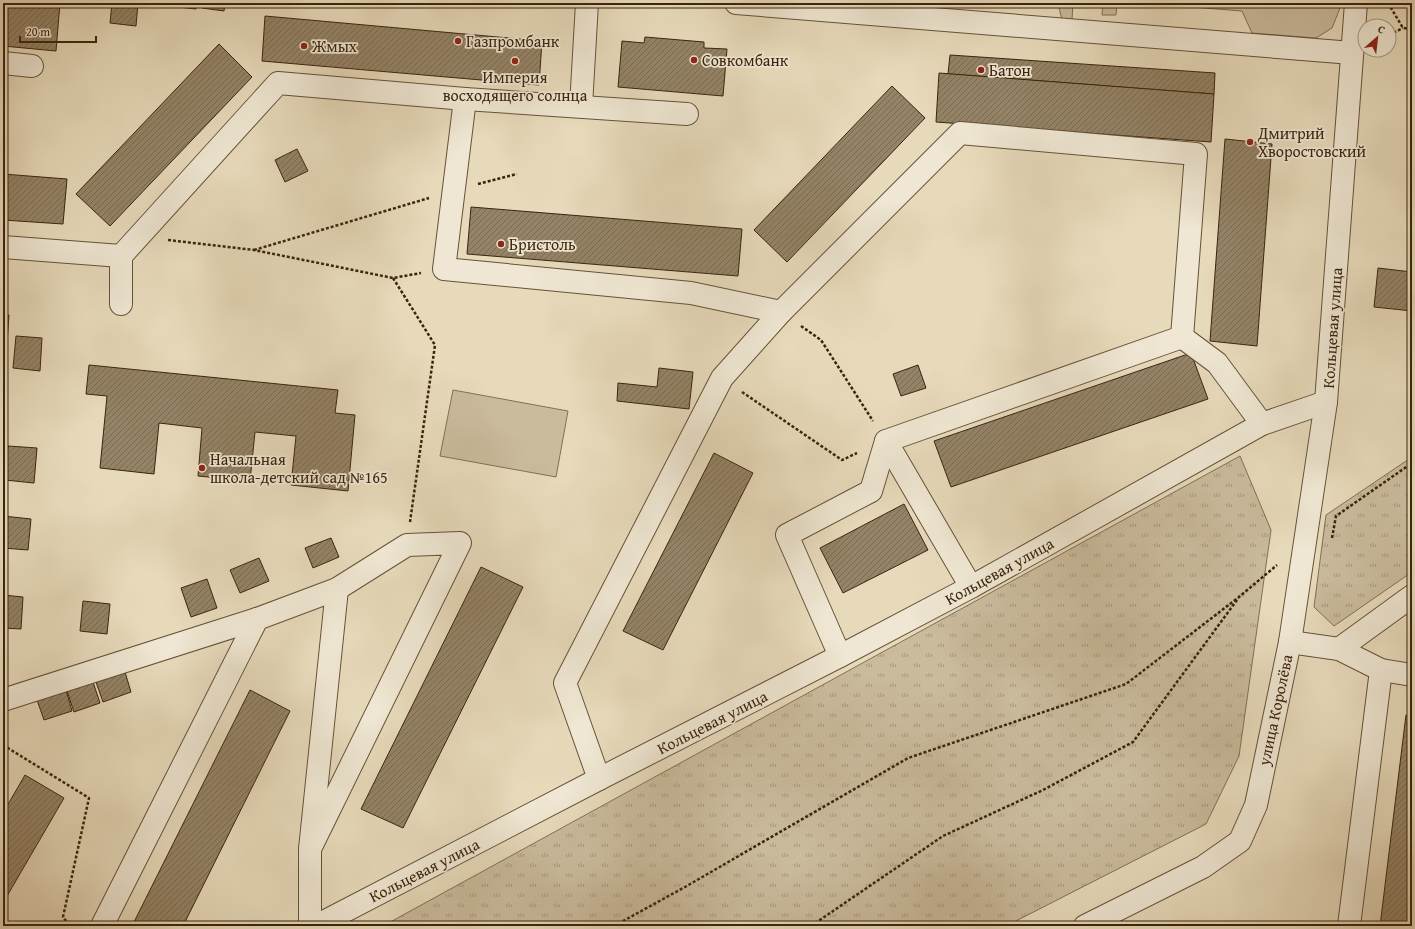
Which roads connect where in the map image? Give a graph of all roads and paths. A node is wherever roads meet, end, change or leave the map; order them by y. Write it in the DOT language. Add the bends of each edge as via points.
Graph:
graph roads {
  1 [pos="587,3"];
  2 [pos="736,3"];
  3 [pos="1356,3"];
  4 [pos="1388,3"];
  5 [pos="888,9"];
  6 [pos="1403,28"];
  7 [pos="1412,29"];
  8 [pos="1397,31"];
  9 [pos="1352,53"];
  10 [pos="3,63"];
  11 [pos="32,66"];
  12 [pos="465,99"];
  13 [pos="581,106"];
  14 [pos="687,114"];
  15 [pos="517,174"];
  16 [pos="453,190"];
  17 [pos="165,239"];
  18 [pos="3,247"];
  19 [pos="254,250"];
  20 [pos="121,256"];
  21 [pos="444,270"];
  22 [pos="393,278"];
  23 [pos="121,304"];
  24 [pos="781,312"];
  25 [pos="1182,337"];
  26 [pos="722,378"];
  27 [pos="1326,402"];
  28 [pos="1262,424"];
  29 [pos="886,441"];
  30 [pos="1412,463"];
  31 [pos="407,545"];
  32 [pos="1330,545"];
  33 [pos="1279,558"];
  34 [pos="971,587"];
  35 [pos="337,588"];
  36 [pos="1412,596"];
  37 [pos="1239,597"];
  38 [pos="257,619"];
  39 [pos="1290,642"];
  40 [pos="1339,649"];
  41 [pos="840,656"];
  42 [pos="1381,670"];
  43 [pos="1412,675"];
  44 [pos="3,700"];
  45 [pos="3,745"];
  46 [pos="598,779"];
  47 [pos="310,848"];
  48 [pos="70,926"];
  49 [pos="102,926"];
  50 [pos="310,926"];
  51 [pos="316,926"];
  52 [pos="614,926"];
  53 [pos="811,926"];
  54 [pos="1085,926"];
  55 [pos="1349,926"];
  1 -- 13 [label="street"];
  2 -- 5 [label="street"];
  3 -- 9 [label="street, Кольцевая улица"];
  4 -- 6 [label="path"];
  5 -- 9 [label="street"];
  6 -- 7 [label="path"];
  6 -- 8 [label="path"];
  9 -- 27 [label="street, Кольцевая улица"];
  10 -- 11 [label="street"];
  12 -- 13 [label="street"];
  12 -- 16 [label="street"];
  12 -- 20 [label="street" via="278,83"];
  13 -- 14 [label="street"];
  15 -- 16 [label="path"];
  16 -- 19 [label="path"];
  16 -- 21 [label="street"];
  17 -- 19 [label="path"];
  18 -- 20 [label="street"];
  19 -- 22 [label="path"];
  20 -- 23 [label="street"];
  21 -- 22 [label="path"];
  21 -- 24 [label="street" via="691,292"];
  22 -- 31 [label="path" via="435,345"];
  24 -- 25 [label="street" via="960,133 1196,154"];
  24 -- 26 [label="street"];
  24 -- 29 [label="path" via="821,340"];
  25 -- 28 [label="street" via="1217,363"];
  25 -- 29 [label="street"];
  26 -- 29 [label="path" via="842,460"];
  26 -- 46 [label="street" via="565,683"];
  27 -- 28 [label="street, Кольцевая улица"];
  27 -- 39 [label="street, улица Королёва"];
  28 -- 34 [label="street, Кольцевая улица"];
  29 -- 34 [label="street"];
  29 -- 41 [label="street" via="871,491 787,535"];
  30 -- 32 [label="path" via="1336,516"];
  31 -- 35 [label="street"];
  31 -- 47 [label="street" via="460,543"];
  33 -- 37 [label="path" via="1277,565"];
  34 -- 41 [label="street, Кольцевая улица"];
  35 -- 38 [label="street"];
  35 -- 47 [label="street"];
  36 -- 40 [label="street"];
  37 -- 52 [label="path" via="1126,684 908,758"];
  37 -- 53 [label="path" via="1133,742 1043,790 943,836"];
  38 -- 44 [label="street"];
  38 -- 49 [label="street"];
  39 -- 40 [label="street"];
  39 -- 54 [label="street, улица Королёва" via="1256,805 1240,841 1203,867"];
  40 -- 42 [label="street"];
  41 -- 46 [label="street, Кольцевая улица"];
  42 -- 43 [label="street"];
  42 -- 55 [label="street"];
  45 -- 48 [label="path" via="89,798 63,917"];
  46 -- 51 [label="street, Кольцевая улица"];
  47 -- 50 [label="street"];
}
